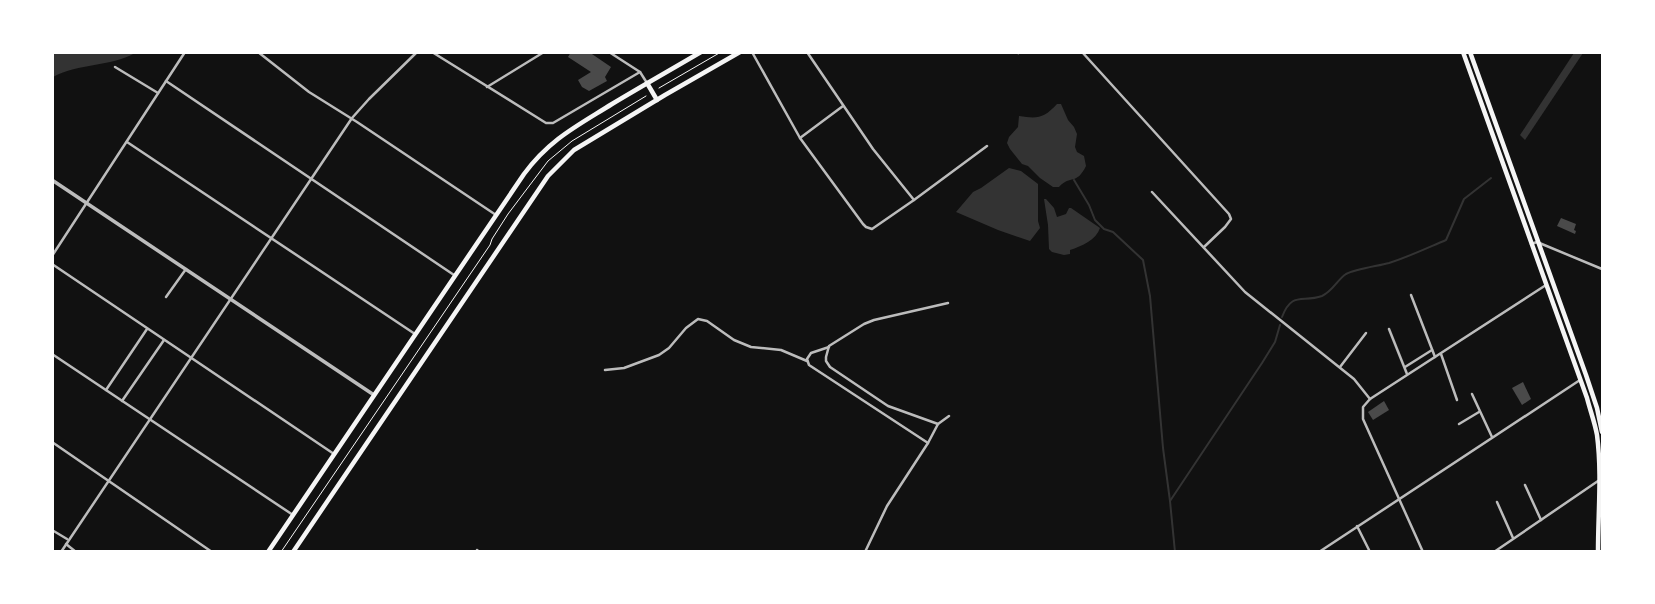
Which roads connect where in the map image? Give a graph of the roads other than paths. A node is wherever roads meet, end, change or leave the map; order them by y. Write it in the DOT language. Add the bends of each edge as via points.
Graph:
graph roads {
  1 [pos="184,52"];
  2 [pos="258,52"];
  3 [pos="417,52"];
  4 [pos="432,52"];
  5 [pos="544,52"];
  6 [pos="609,52"];
  7 [pos="701,52"];
  8 [pos="740,52"];
  9 [pos="752,52"];
  10 [pos="807,52"];
  11 [pos="1082,52"];
  12 [pos="1463,52"];
  13 [pos="1470,52"];
  14 [pos="115,67"];
  15 [pos="640,72"];
  16 [pos="166,81"];
  17 [pos="647,83"];
  18 [pos="487,88"];
  19 [pos="158,93"];
  20 [pos="657,100"];
  21 [pos="843,106"];
  22 [pos="352,118"];
  23 [pos="800,138"];
  24 [pos="127,142"];
  25 [pos="987,146"];
  26 [pos="312,178"];
  27 [pos="52,180"];
  28 [pos="1152,192"];
  29 [pos="914,200"];
  30 [pos="87,202"];
  31 [pos="496,215"];
  32 [pos="271,238"];
  33 [pos="1537,242"];
  34 [pos="1531,244"];
  35 [pos="1204,247"];
  36 [pos="52,256"];
  37 [pos="52,264"];
  38 [pos="186,269"];
  39 [pos="1602,269"];
  40 [pos="455,276"];
  41 [pos="1546,285"];
  42 [pos="1411,295"];
  43 [pos="166,297"];
  44 [pos="230,299"];
  45 [pos="947,303"];
  46 [pos="1389,328"];
  47 [pos="147,329"];
  48 [pos="1366,333"];
  49 [pos="415,335"];
  50 [pos="164,340"];
  51 [pos="829,346"];
  52 [pos="1432,350"];
  53 [pos="52,354"];
  54 [pos="1441,354"];
  55 [pos="191,358"];
  56 [pos="1435,358"];
  57 [pos="807,361"];
  58 [pos="1340,367"];
  59 [pos="1404,367"];
  60 [pos="605,370"];
  61 [pos="1408,376"];
  62 [pos="1580,380"];
  63 [pos="106,390"];
  64 [pos="1472,394"];
  65 [pos="374,395"];
  66 [pos="1370,399"];
  67 [pos="1457,400"];
  68 [pos="122,401"];
  69 [pos="1479,412"];
  70 [pos="949,416"];
  71 [pos="150,419"];
  72 [pos="938,424"];
  73 [pos="1459,424"];
  74 [pos="1602,432"];
  75 [pos="1492,437"];
  76 [pos="52,442"];
  77 [pos="928,443"];
  78 [pos="334,454"];
  79 [pos="1601,480"];
  80 [pos="109,481"];
  81 [pos="1525,485"];
  82 [pos="1602,488"];
  83 [pos="1398,500"];
  84 [pos="1497,502"];
  85 [pos="293,515"];
  86 [pos="1541,520"];
  87 [pos="1357,526"];
  88 [pos="52,530"];
  89 [pos="1513,538"];
  90 [pos="69,540"];
  91 [pos="66,544"];
  92 [pos="61,551"];
  93 [pos="76,551"];
  94 [pos="212,551"];
  95 [pos="268,551"];
  96 [pos="293,551"];
  97 [pos="864,551"];
  98 [pos="1319,551"];
  99 [pos="1370,551"];
  100 [pos="1423,551"];
  101 [pos="1493,551"];
  102 [pos="1598,551"];
  1 -- 16 [label="street"];
  2 -- 22 [label="street"];
  3 -- 22 [label="street"];
  4 -- 18 [label="street"];
  5 -- 18 [label="street"];
  6 -- 15 [label="street"];
  7 -- 17 [label="main road"];
  8 -- 20 [label="main road"];
  9 -- 23 [label="street"];
  10 -- 21 [label="street"];
  11 -- 35 [label="street" via="1229,214 1231,219"];
  12 -- 34 [label="main road"];
  13 -- 33 [label="main road"];
  14 -- 19 [label="street"];
  15 -- 17 [label="street"];
  15 -- 18 [label="street" via="553,123"];
  16 -- 19 [label="street"];
  16 -- 26 [label="street"];
  17 -- 20 [label="main road"];
  17 -- 31 [label="main road" via="561,135 524,173"];
  19 -- 24 [label="street"];
  20 -- 96 [label="main road" via="574,150 548,176"];
  21 -- 23 [label="street"];
  21 -- 29 [label="street"];
  22 -- 26 [label="street"];
  22 -- 31 [label="street"];
  23 -- 29 [label="street" via="866,227 872,229"];
  24 -- 30 [label="street"];
  24 -- 32 [label="street"];
  25 -- 29 [label="street"];
  26 -- 32 [label="street"];
  26 -- 40 [label="street"];
  27 -- 30 [label="street"];
  28 -- 35 [label="street"];
  30 -- 36 [label="street"];
  30 -- 38 [label="street"];
  31 -- 40 [label="main road"];
  32 -- 44 [label="street"];
  32 -- 49 [label="street"];
  33 -- 34 [label="street"];
  33 -- 39 [label="street"];
  33 -- 74 [label="main road"];
  34 -- 41 [label="main road"];
  35 -- 58 [label="street" via="1245,292"];
  37 -- 47 [label="street"];
  38 -- 43 [label="street"];
  38 -- 44 [label="street"];
  40 -- 49 [label="main road"];
  41 -- 54 [label="street"];
  41 -- 62 [label="main road"];
  42 -- 52 [label="street"];
  44 -- 55 [label="street"];
  44 -- 65 [label="street"];
  45 -- 51 [label="street" via="869,321"];
  46 -- 59 [label="street"];
  47 -- 50 [label="street"];
  47 -- 63 [label="street"];
  48 -- 58 [label="street"];
  49 -- 65 [label="main road"];
  50 -- 55 [label="street"];
  50 -- 68 [label="street"];
  51 -- 57 [label="street" via="812,351"];
  51 -- 72 [label="street" via="826,361 833,370 888,406"];
  52 -- 56 [label="street"];
  52 -- 59 [label="street"];
  53 -- 63 [label="street"];
  54 -- 56 [label="street"];
  54 -- 67 [label="street"];
  55 -- 71 [label="street"];
  55 -- 78 [label="street"];
  56 -- 61 [label="street"];
  57 -- 60 [label="street" via="781,350 751,347 698,319 659,355 622,369"];
  57 -- 77 [label="street"];
  58 -- 66 [label="street"];
  59 -- 61 [label="street"];
  61 -- 66 [label="street"];
  62 -- 75 [label="street"];
  62 -- 79 [label="main road" via="1596,433"];
  63 -- 68 [label="street"];
  64 -- 69 [label="street"];
  65 -- 78 [label="main road"];
  66 -- 83 [label="street" via="1363,407 1363,419"];
  68 -- 71 [label="street"];
  69 -- 73 [label="street"];
  69 -- 75 [label="street"];
  70 -- 72 [label="street"];
  71 -- 80 [label="street"];
  71 -- 85 [label="street"];
  72 -- 77 [label="street"];
  75 -- 83 [label="street"];
  76 -- 80 [label="street"];
  77 -- 97 [label="street"];
  78 -- 85 [label="main road"];
  79 -- 82 [label="street"];
  79 -- 86 [label="street"];
  79 -- 102 [label="main road"];
  80 -- 90 [label="street"];
  80 -- 94 [label="street"];
  81 -- 86 [label="street"];
  83 -- 87 [label="street"];
  83 -- 100 [label="street"];
  84 -- 89 [label="street"];
  85 -- 95 [label="main road"];
  86 -- 89 [label="street"];
  87 -- 98 [label="street"];
  87 -- 99 [label="street"];
  88 -- 90 [label="street"];
  89 -- 101 [label="street"];
  90 -- 91 [label="street"];
  91 -- 92 [label="street"];
  91 -- 93 [label="street"];
}
